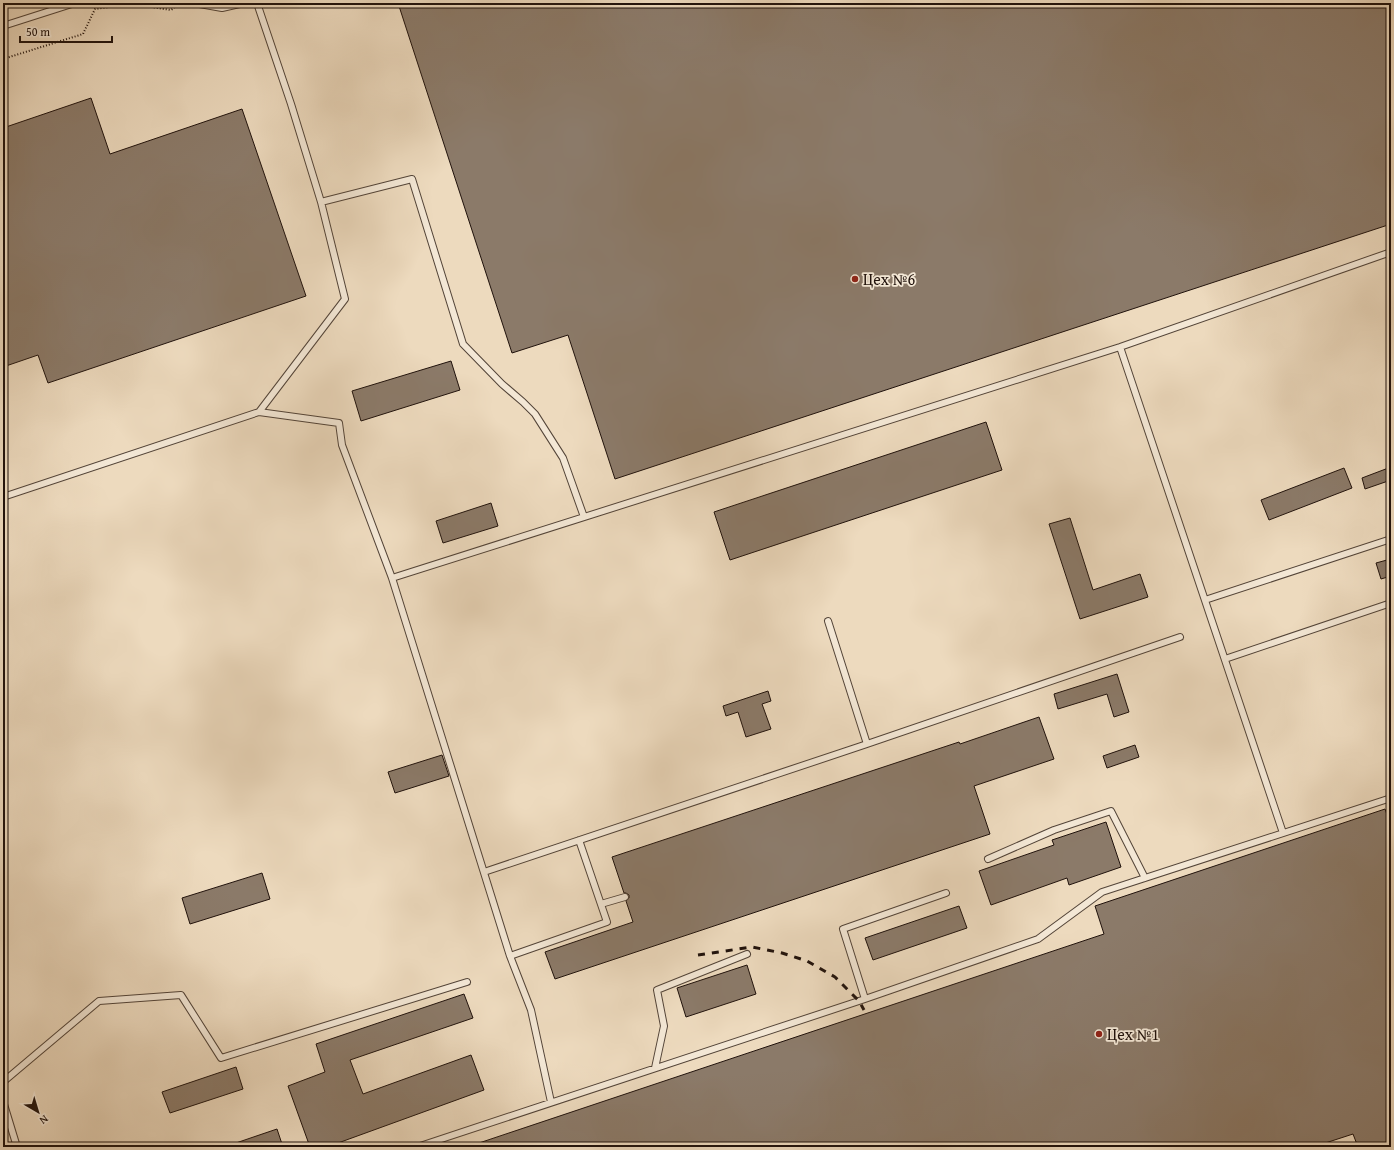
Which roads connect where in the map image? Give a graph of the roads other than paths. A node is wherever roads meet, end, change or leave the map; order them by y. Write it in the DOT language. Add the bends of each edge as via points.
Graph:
graph roads {
  1 [pos="75,3"];
  2 [pos="194,3"];
  3 [pos="244,3"];
  4 [pos="256,3"];
  5 [pos="3,26"];
  6 [pos="321,202"];
  7 [pos="1391,252"];
  8 [pos="1120,347"];
  9 [pos="258,412"];
  10 [pos="3,497"];
  11 [pos="584,517"];
  12 [pos="1391,539"];
  13 [pos="392,578"];
  14 [pos="1205,600"];
  15 [pos="1391,603"];
  16 [pos="828,621"];
  17 [pos="1180,636"];
  18 [pos="1225,658"];
  19 [pos="867,744"];
  20 [pos="1391,798"];
  21 [pos="1283,833"];
  22 [pos="579,840"];
  23 [pos="988,859"];
  24 [pos="484,872"];
  25 [pos="1145,878"];
  26 [pos="946,893"];
  27 [pos="625,897"];
  28 [pos="601,904"];
  29 [pos="747,954"];
  30 [pos="510,956"];
  31 [pos="467,982"];
  32 [pos="864,999"];
  33 [pos="655,1068"];
  34 [pos="3,1082"];
  35 [pos="3,1101"];
  36 [pos="551,1102"];
  37 [pos="17,1147"];
  38 [pos="417,1147"];
  1 -- 5 [label="lane"];
  2 -- 3 [label="lane" via="222,8"];
  4 -- 6 [label="lane"];
  6 -- 9 [label="lane" via="346,299"];
  6 -- 11 [label="lane" via="412,179 463,344 535,414 562,458"];
  7 -- 8 [label="lane"];
  8 -- 11 [label="lane"];
  8 -- 14 [label="lane"];
  9 -- 10 [label="lane"];
  9 -- 13 [label="lane" via="339,423 342,445"];
  11 -- 13 [label="lane"];
  12 -- 14 [label="lane"];
  13 -- 24 [label="lane"];
  14 -- 18 [label="lane"];
  15 -- 18 [label="lane"];
  16 -- 19 [label="lane"];
  17 -- 19 [label="lane"];
  18 -- 21 [label="lane"];
  19 -- 22 [label="lane"];
  20 -- 21 [label="lane"];
  21 -- 25 [label="lane"];
  22 -- 24 [label="lane"];
  22 -- 28 [label="lane"];
  23 -- 25 [label="lane" via="1054,830 1111,812"];
  24 -- 30 [label="lane"];
  25 -- 32 [label="lane" via="1102,892 1038,939"];
  26 -- 32 [label="lane" via="843,929"];
  27 -- 28 [label="lane"];
  28 -- 30 [label="lane" via="607,922"];
  29 -- 33 [label="lane" via="657,990 664,1026"];
  30 -- 36 [label="lane" via="531,1010"];
  31 -- 34 [label="lane" via="221,1058 181,995 99,1001"];
  32 -- 33 [label="lane"];
  33 -- 36 [label="lane"];
  35 -- 37 [label="lane"];
  36 -- 38 [label="lane"];
}
